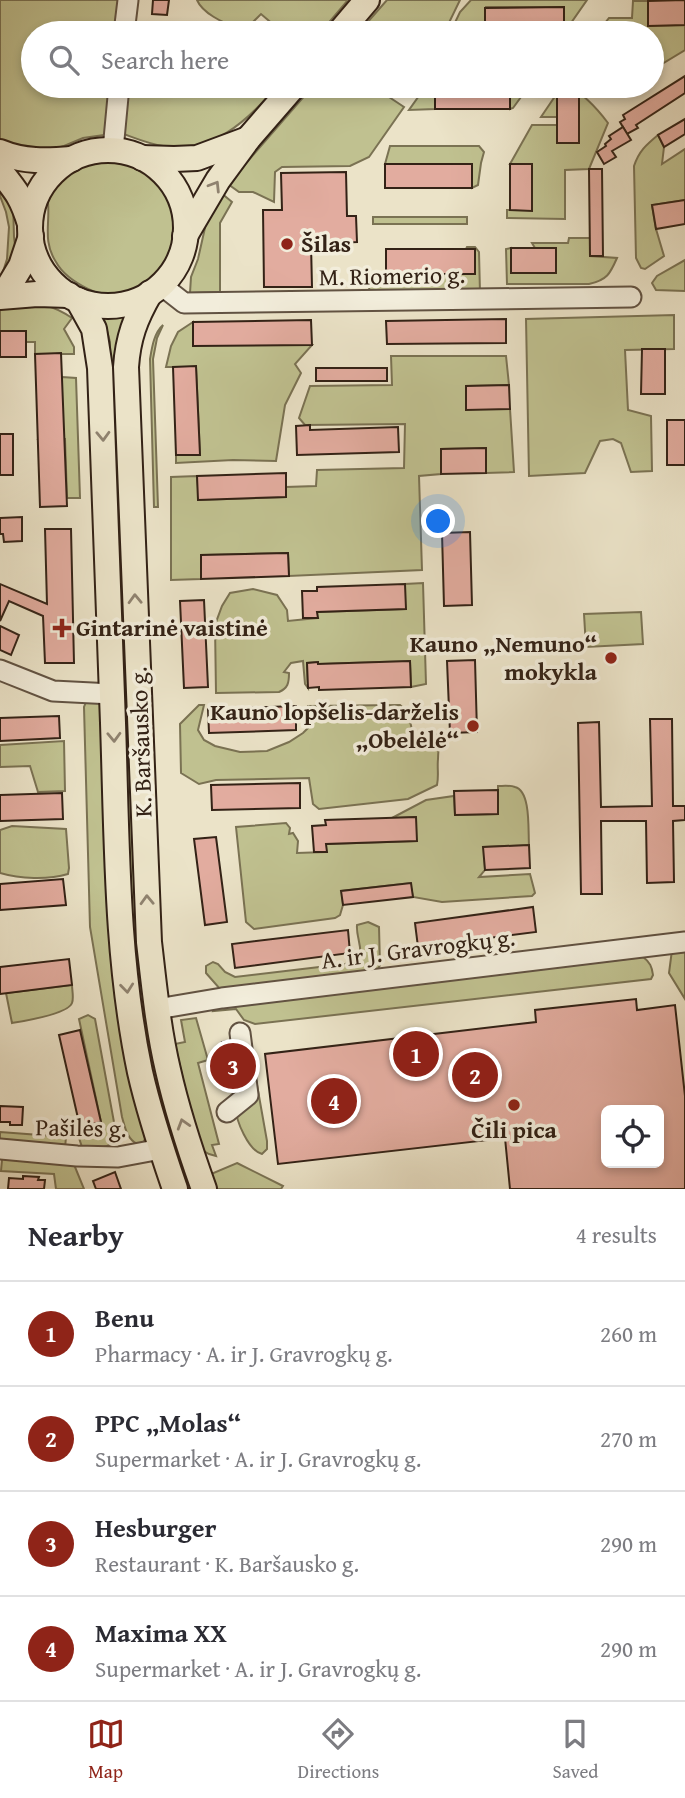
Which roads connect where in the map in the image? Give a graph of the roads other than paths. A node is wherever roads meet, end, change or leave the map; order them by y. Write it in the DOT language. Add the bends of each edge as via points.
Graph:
graph roads {
  1 [pos="128,0"];
  2 [pos="367,0"];
  3 [pos="125,21"];
  4 [pos="349,21"];
  5 [pos="118,98"];
  6 [pos="284,98"];
  7 [pos="248,139"];
  8 [pos="113,150"];
  9 [pos="0,152"];
  10 [pos="142,158"];
  11 [pos="72,159"];
  12 [pos="0,171"];
  13 [pos="31,230"];
  14 [pos="185,236"];
  15 [pos="155,289"];
  16 [pos="631,296"];
  17 [pos="1,297"];
  18 [pos="74,298"];
  19 [pos="0,670"];
  20 [pos="112,694"];
  21 [pos="685,942"];
  22 [pos="157,1009"];
  23 [pos="240,1033"];
  24 [pos="228,1112"];
  25 [pos="161,1149"];
  26 [pos="0,1150"];
  27 [pos="175,1189"];
  28 [pos="204,1189"];
  1 -- 3 [label="street"];
  2 -- 4 [label="main road"];
  5 -- 8 [label="street"];
  6 -- 7 [label="main road"];
  7 -- 10 [label="main road" via="197,158"];
  14 -- 7 [label="main road, one-way"];
  8 -- 10 [label="main road"];
  8 -- 11 [label="main road"];
  9 -- 11 [label="main road" via="29,160"];
  10 -- 14 [label="main road" via="162,172 176,190 184,212"];
  11 -- 13 [label="main road" via="46,181 35,202"];
  12 -- 13 [label="main road" via="23,202"];
  13 -- 17 [label="main road" via="21,266"];
  13 -- 18 [label="main road" via="39,264 57,287"];
  14 -- 15 [label="main road" via="177,263"];
  15 -- 16 [label="street, M. Riomerio g." via="184,303"];
  15 -- 18 [label="main road" via="115,305"];
  22 -- 15 [label="main road, K. Baršausko g., one-way" via="149,942 125,367 133,324"];
  17 -- 18 [label="main road" via="37,293"];
  18 -- 20 [label="main road, K. Baršausko g., one-way" via="94,329 100,368"];
  19 -- 20 [label="street" via="53,691"];
  20 -- 25 [label="main road, K. Baršausko g., one-way" via="128,1002 140,1073"];
  21 -- 22 [label="street, A. ir J. Gravrogkų g."];
  28 -- 22 [label="main road, K. Baršausko g., one-way" via="167,1069"];
  23 -- 24 [label="street" via="248,1095"];
  25 -- 26 [label="street, Pašilės g." via="118,1157"];
  25 -- 27 [label="main road, K. Baršausko g."];
}
